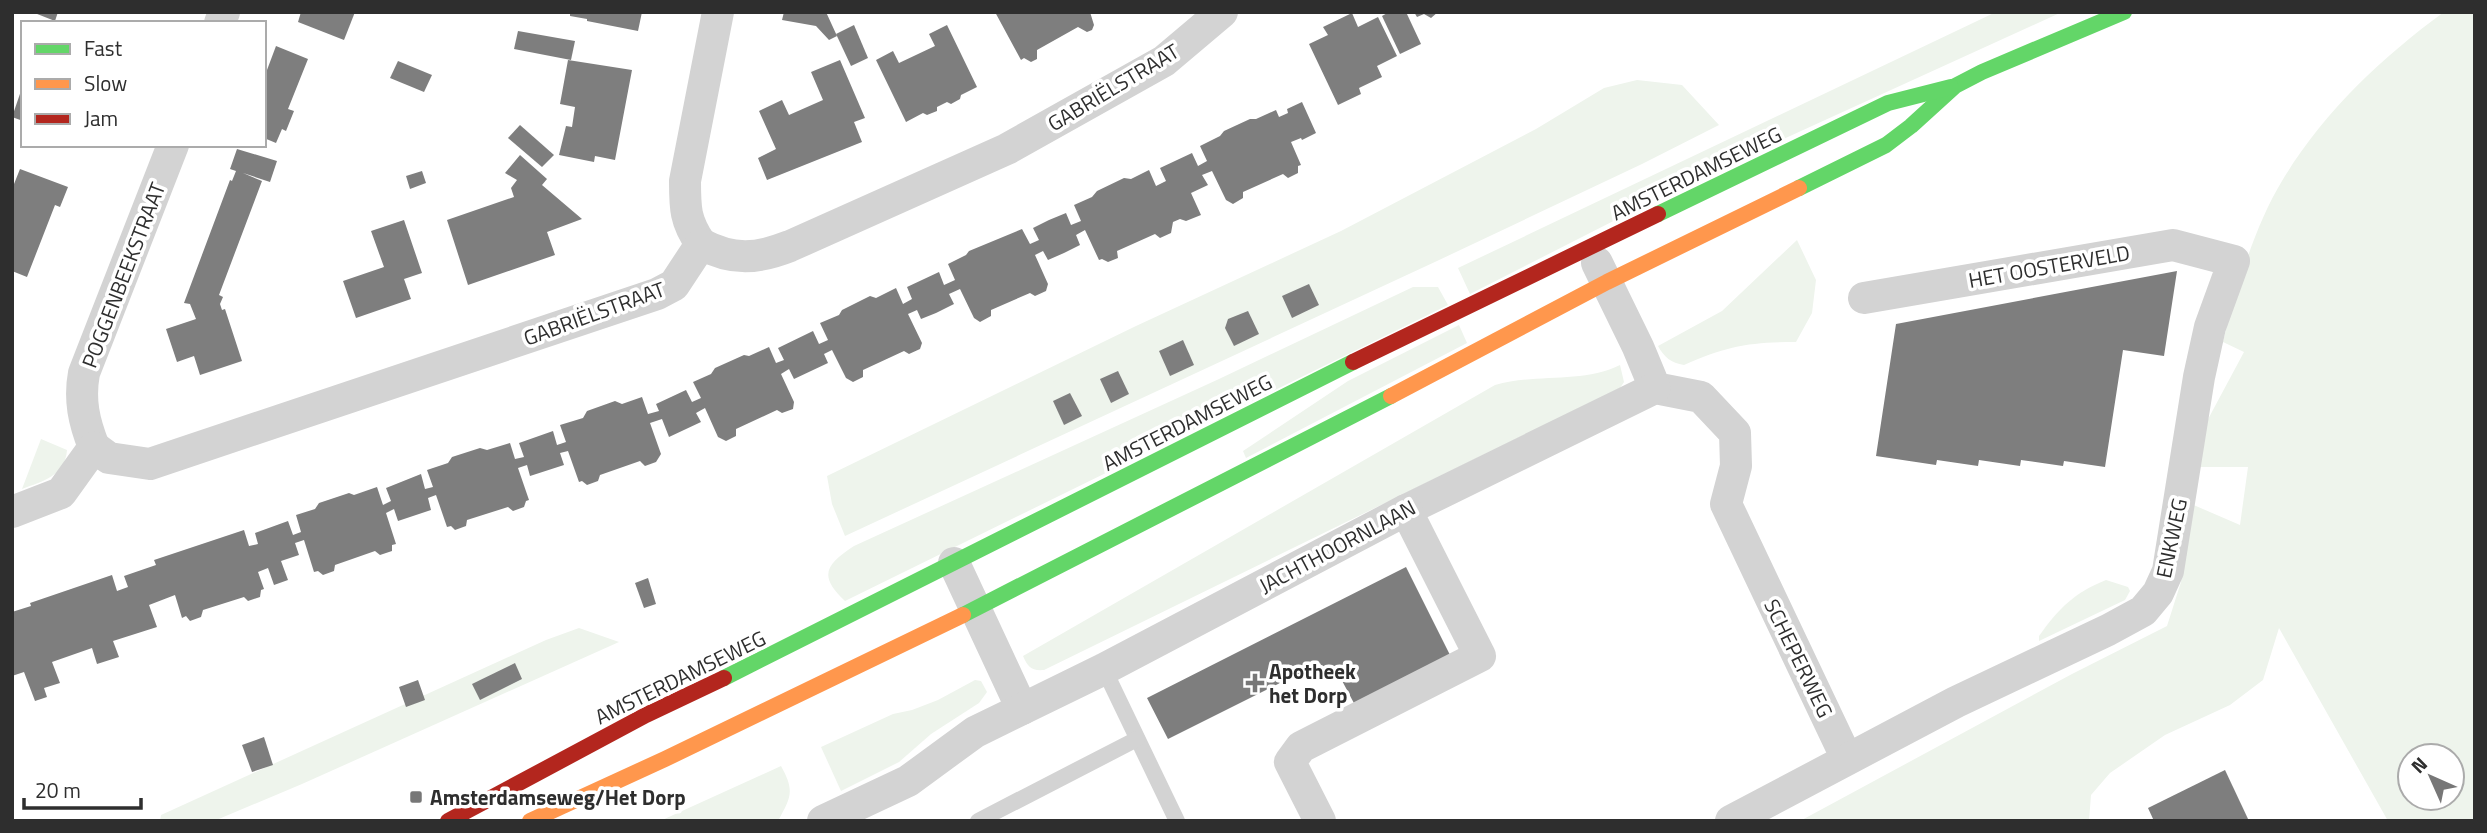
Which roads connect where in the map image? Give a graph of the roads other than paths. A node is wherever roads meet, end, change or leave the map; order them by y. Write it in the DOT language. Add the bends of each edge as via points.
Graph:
graph roads {
  1 [pos="718,12"];
  2 [pos="1222,12"];
  3 [pos="2124,12"];
  4 [pos="1955,86"];
  5 [pos="172,147"];
  6 [pos="701,244"];
  7 [pos="1590,248"];
  8 [pos="2234,261"];
  9 [pos="1607,282"];
  10 [pos="1864,298"];
  11 [pos="1655,388"];
  12 [pos="94,447"];
  13 [pos="1406,510"];
  14 [pos="12,512"];
  15 [pos="954,563"];
  16 [pos="975,609"];
  17 [pos="1104,669"];
  18 [pos="1022,709"];
  19 [pos="1137,739"];
  20 [pos="1847,759"];
  21 [pos="838,818"];
  22 [pos="448,821"];
  23 [pos="530,821"];
  24 [pos="978,821"];
  25 [pos="1177,821"];
  26 [pos="1320,821"];
  27 [pos="1731,821"];
  1 -- 6 [label="street" via="685,181 688,225"];
  2 -- 6 [label="street, GABRIËLSTRAAT" via="1164,61 1007,149 906,196 770,254 731,255"];
  3 -- 4 [label="main road, AMSTERDAMSEWEG"];
  4 -- 7 [label="main road, AMSTERDAMSEWEG" via="1888,103"];
  4 -- 9 [label="main road, AMSTERDAMSEWEG" via="1886,145"];
  5 -- 12 [label="street, POGGENBEEKSTRAAT" via="84,373 80,394"];
  6 -- 12 [label="street, GABRIËLSTRAAT" via="674,285 657,294 181,454 150,464 109,458"];
  7 -- 9 [label="street"];
  7 -- 15 [label="main road, AMSTERDAMSEWEG"];
  8 -- 10 [label="street, HET OOSTERVELD" via="2173,245"];
  8 -- 20 [label="street, ENKWEG" via="2210,327 2168,571 2158,593 2143,611 2108,630"];
  9 -- 11 [label="street"];
  9 -- 16 [label="main road, AMSTERDAMSEWEG"];
  11 -- 13 [label="street, JACHTHOORNLAAN"];
  11 -- 20 [label="street, SCHEPERWEG" via="1701,397 1735,433 1736,466 1726,504"];
  12 -- 14 [label="street" via="61,493"];
  13 -- 17 [label="street, JACHTHOORNLAAN"];
  13 -- 26 [label="street" via="1480,656 1301,747 1290,762"];
  15 -- 16 [label="street"];
  15 -- 22 [label="main road, AMSTERDAMSEWEG" via="646,715"];
  16 -- 18 [label="street"];
  16 -- 23 [label="main road, AMSTERDAMSEWEG"];
  17 -- 18 [label="street, JACHTHOORNLAAN"];
  17 -- 19 [label="lane"];
  18 -- 21 [label="street, JACHTHOORNLAAN" via="975,732 908,781"];
  19 -- 24 [label="lane"];
  19 -- 25 [label="lane"];
  20 -- 27 [label="street"];
}
